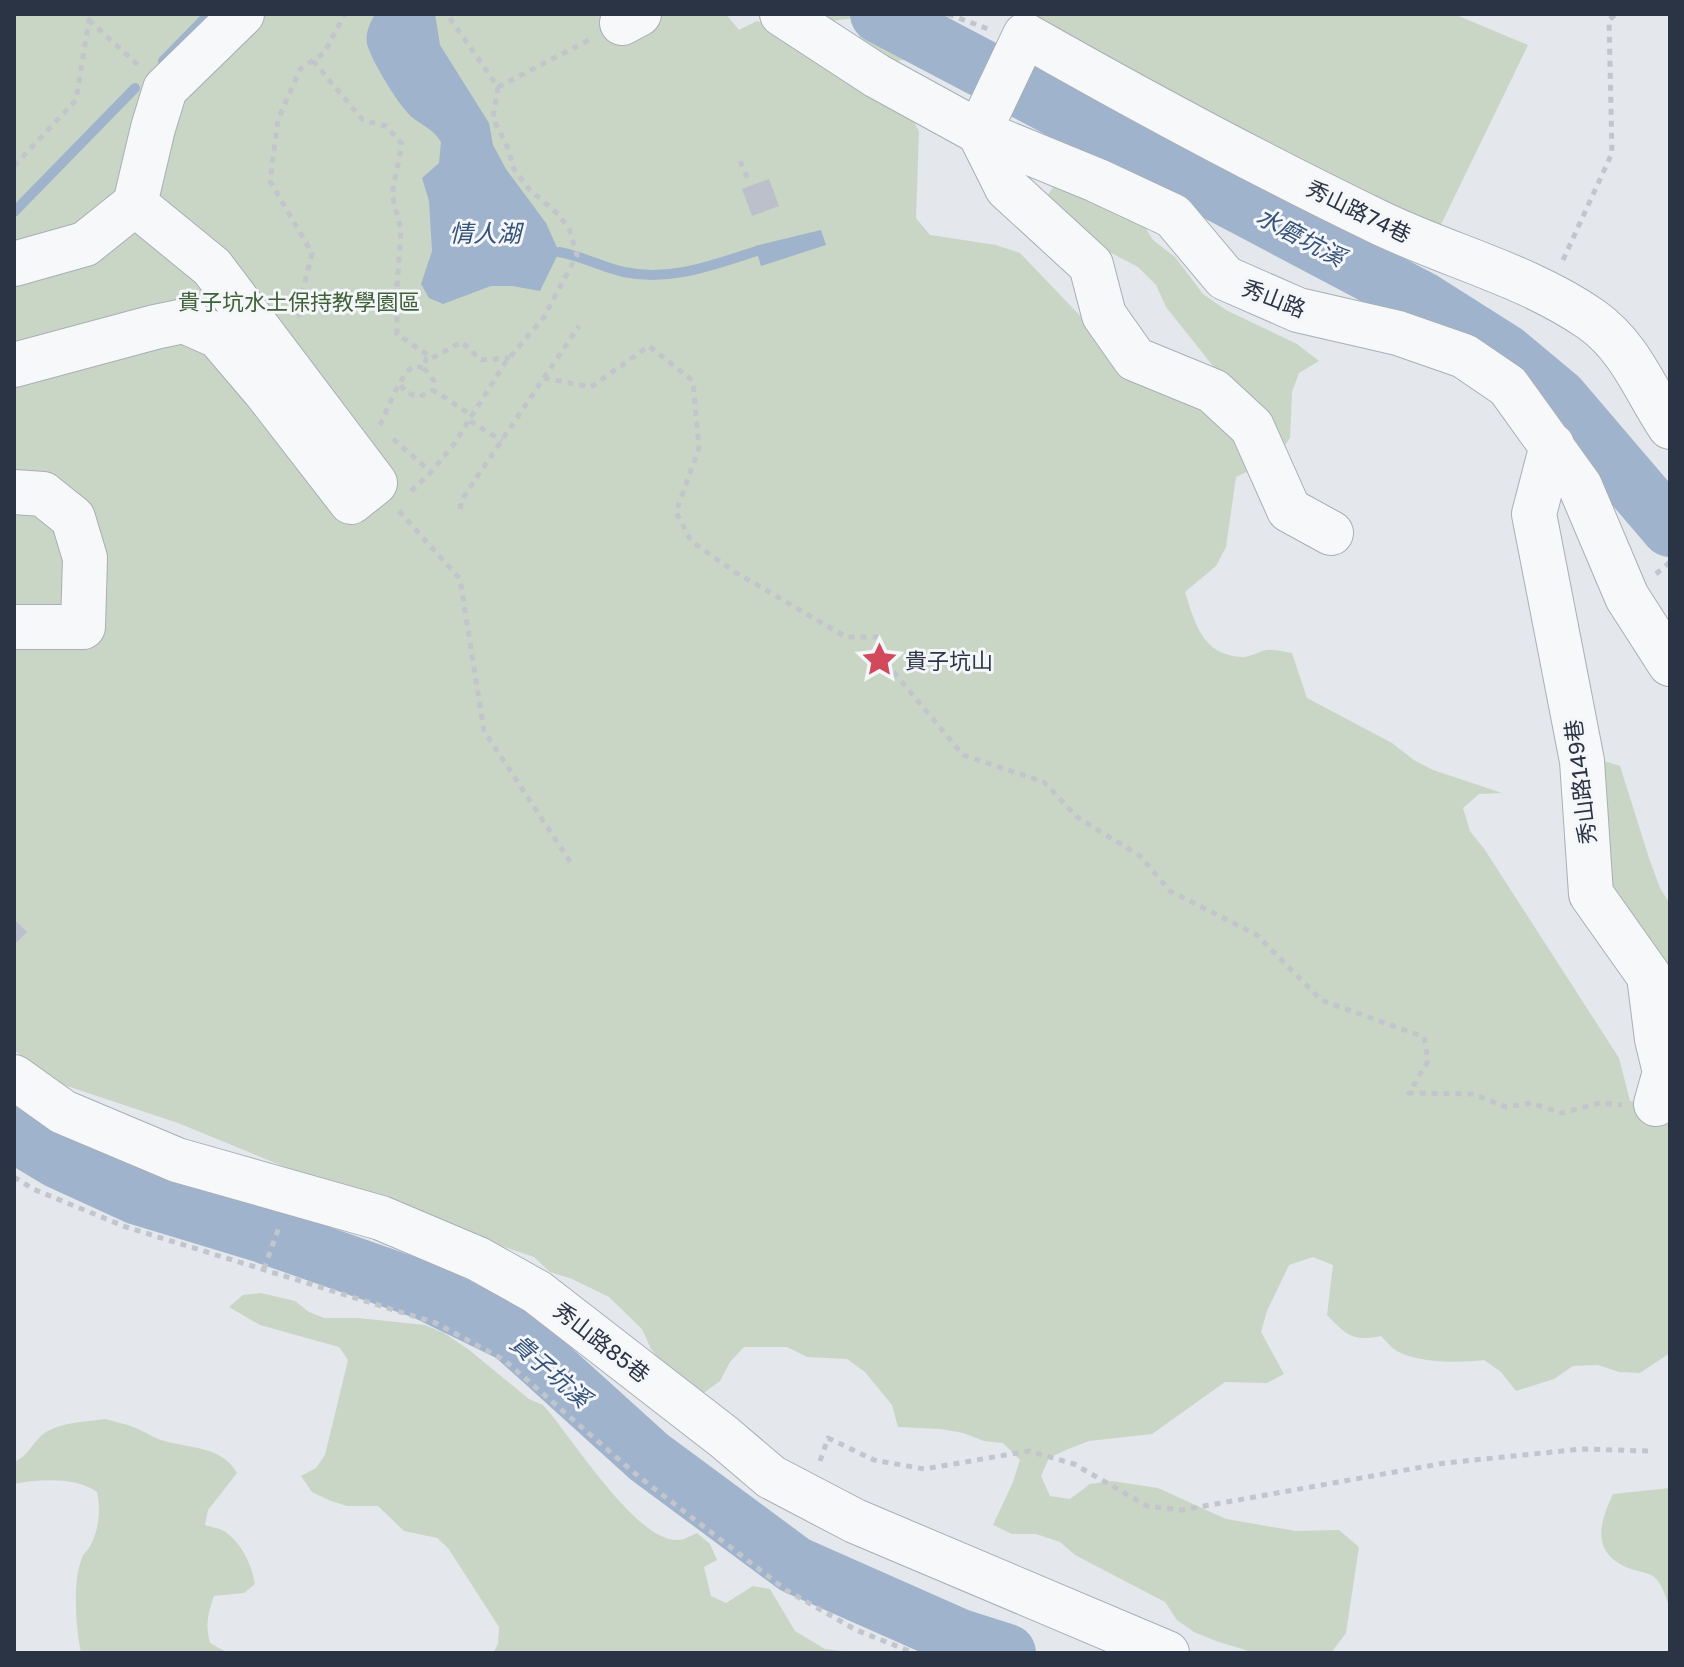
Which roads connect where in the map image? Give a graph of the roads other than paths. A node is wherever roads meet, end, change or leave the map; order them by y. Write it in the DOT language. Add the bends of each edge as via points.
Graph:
graph roads {
  1 [pos="242,14"];
  2 [pos="782,14"];
  3 [pos="1018,32"];
  4 [pos="987,115"];
  5 [pos="135,204"];
  6 [pos="14,264"];
  7 [pos="14,365"];
  8 [pos="1670,427"];
  9 [pos="1552,445"];
  10 [pos="14,492"];
  11 [pos="1331,533"];
  12 [pos="14,627"];
  13 [pos="1670,664"];
  14 [pos="14,1077"];
  15 [pos="1656,1104"];
  16 [pos="1167,1653"];
  1 -- 5 [label="street" via="165,89"];
  2 -- 4 [label="street, 秀山路" via="877,76"];
  3 -- 4 [label="street"];
  3 -- 8 [label="street, 秀山路74巷" via="1153,108 1381,223 1548,294 1594,322 1636,366"];
  4 -- 9 [label="street, 秀山路" via="1096,180 1173,216 1225,278 1298,310 1398,333 1464,356 1508,386"];
  4 -- 11 [label="street" via="1007,188 1091,265 1104,315 1135,359 1213,391 1252,427 1289,510"];
  5 -- 6 [label="street" via="85,244"];
  5 -- 7 [label="street" via="212,267 391,489 351,502 218,336 184,321"];
  9 -- 13 [label="street, 秀山路" via="1580,486 1627,597"];
  9 -- 15 [label="street, 秀山路149巷" via="1534,514 1582,761 1591,894 1649,976 1665,1072"];
  10 -- 12 [label="street" via="43,494 73,518 85,558 83,627"];
  14 -- 16 [label="street, 秀山路85巷" via="63,1112 177,1160 381,1218 478,1259 537,1292 771,1477 855,1521"];
}
